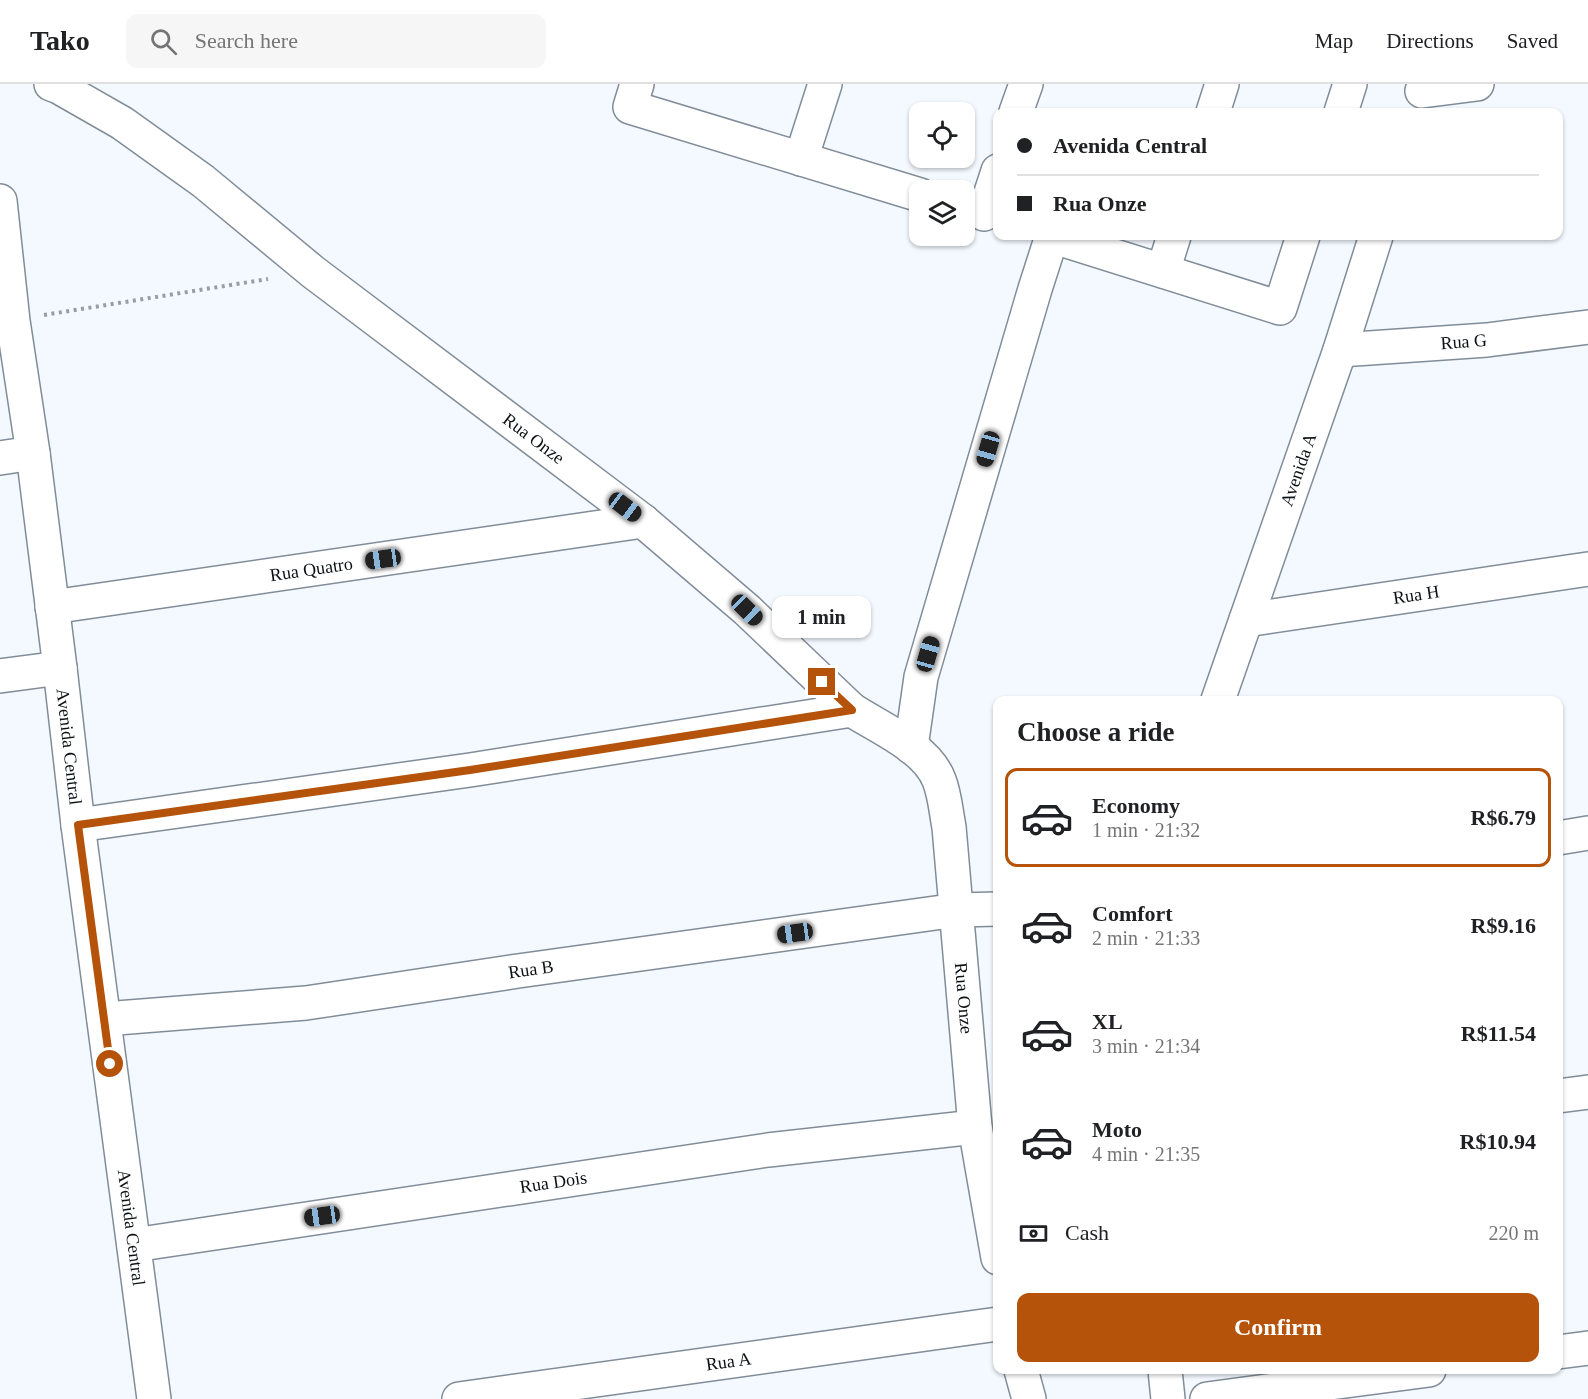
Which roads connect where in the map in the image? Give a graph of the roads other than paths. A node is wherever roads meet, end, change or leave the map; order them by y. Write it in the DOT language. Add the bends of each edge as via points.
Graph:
graph roads {
  1 [pos="51,84"];
  2 [pos="637,84"];
  3 [pos="825,84"];
  4 [pos="1026,84"];
  5 [pos="1222,84"];
  6 [pos="1350,84"];
  7 [pos="1477,84"];
  8 [pos="1421,96"];
  9 [pos="1017,108"];
  10 [pos="1214,108"];
  11 [pos="1342,108"];
  12 [pos="801,159"];
  13 [pos="993,184"];
  14 [pos="909,192"];
  15 [pos="0,201"];
  16 [pos="982,214"];
  17 [pos="1050,240"];
  18 [pos="1064,240"];
  19 [pos="1173,240"];
  20 [pos="1302,240"];
  21 [pos="1375,240"];
  22 [pos="3,257"];
  23 [pos="1163,271"];
  24 [pos="1588,327"];
  25 [pos="1340,350"];
  26 [pos="33,453"];
  27 [pos="0,458"];
  28 [pos="643,521"];
  29 [pos="1588,569"];
  30 [pos="52,608"];
  31 [pos="1246,620"];
  32 [pos="60,668"];
  33 [pos="0,676"];
  34 [pos="1219,696"];
  35 [pos="852,710"];
  36 [pos="911,747"];
  37 [pos="78,825"];
  38 [pos="1588,833"];
  39 [pos="1563,837"];
  40 [pos="993,909"];
  41 [pos="957,910"];
  42 [pos="104,1019"];
  43 [pos="1588,1092"];
  44 [pos="1563,1094"];
  45 [pos="975,1127"];
  46 [pos="990,1162"];
  47 [pos="993,1198"];
  48 [pos="134,1245"];
  49 [pos="993,1325"];
  50 [pos="1588,1348"];
  51 [pos="1563,1351"];
  52 [pos="1021,1374"];
  53 [pos="1165,1374"];
  54 [pos="1398,1374"];
  55 [pos="154,1399"];
  56 [pos="459,1399"];
  57 [pos="1029,1399"];
  58 [pos="1168,1399"];
  59 [pos="1207,1399"];
  1 -- 28 [label="street, Rua Onze" via="122,123 202,182 313,272"];
  2 -- 12 [label="street" via="630,107"];
  3 -- 12 [label="street"];
  4 -- 9 [label="street"];
  5 -- 10 [label="street"];
  6 -- 11 [label="street"];
  7 -- 8 [label="street"];
  12 -- 14 [label="street"];
  13 -- 16 [label="street"];
  15 -- 22 [label="street, Avenida Central"];
  17 -- 36 [label="street" via="921,677"];
  18 -- 23 [label="street"];
  19 -- 23 [label="street"];
  20 -- 23 [label="street" via="1280,308"];
  21 -- 25 [label="street, Avenida A"];
  22 -- 26 [label="street, Avenida Central"];
  24 -- 25 [label="street, Rua G" via="1487,340"];
  25 -- 31 [label="street, Avenida A"];
  26 -- 27 [label="street"];
  26 -- 30 [label="street, Avenida Central"];
  28 -- 30 [label="street, Rua Quatro"];
  28 -- 35 [label="street, Rua Onze" via="747,610"];
  29 -- 31 [label="street, Rua H"];
  30 -- 32 [label="street, Avenida Central"];
  31 -- 34 [label="street, Avenida A"];
  32 -- 33 [label="street"];
  32 -- 37 [label="street, Avenida Central"];
  35 -- 36 [label="street, Rua Onze"];
  35 -- 37 [label="street" via="470,770"];
  36 -- 41 [label="street, Rua Onze" via="927,761 942,787"];
  37 -- 42 [label="street, Avenida Central"];
  38 -- 39 [label="street"];
  40 -- 41 [label="street, Rua B"];
  41 -- 42 [label="street, Rua B" via="306,1003"];
  41 -- 45 [label="street, Rua Onze"];
  42 -- 48 [label="street, Avenida Central"];
  43 -- 44 [label="street"];
  45 -- 46 [label="street, Rua Onze"];
  45 -- 48 [label="street, Rua Dois" via="768,1150"];
  46 -- 47 [label="street, Rua Onze"];
  48 -- 55 [label="street, Avenida Central"];
  49 -- 56 [label="street, Rua A"];
  50 -- 51 [label="street"];
  52 -- 57 [label="street"];
  53 -- 58 [label="street"];
  54 -- 59 [label="street"];
}
